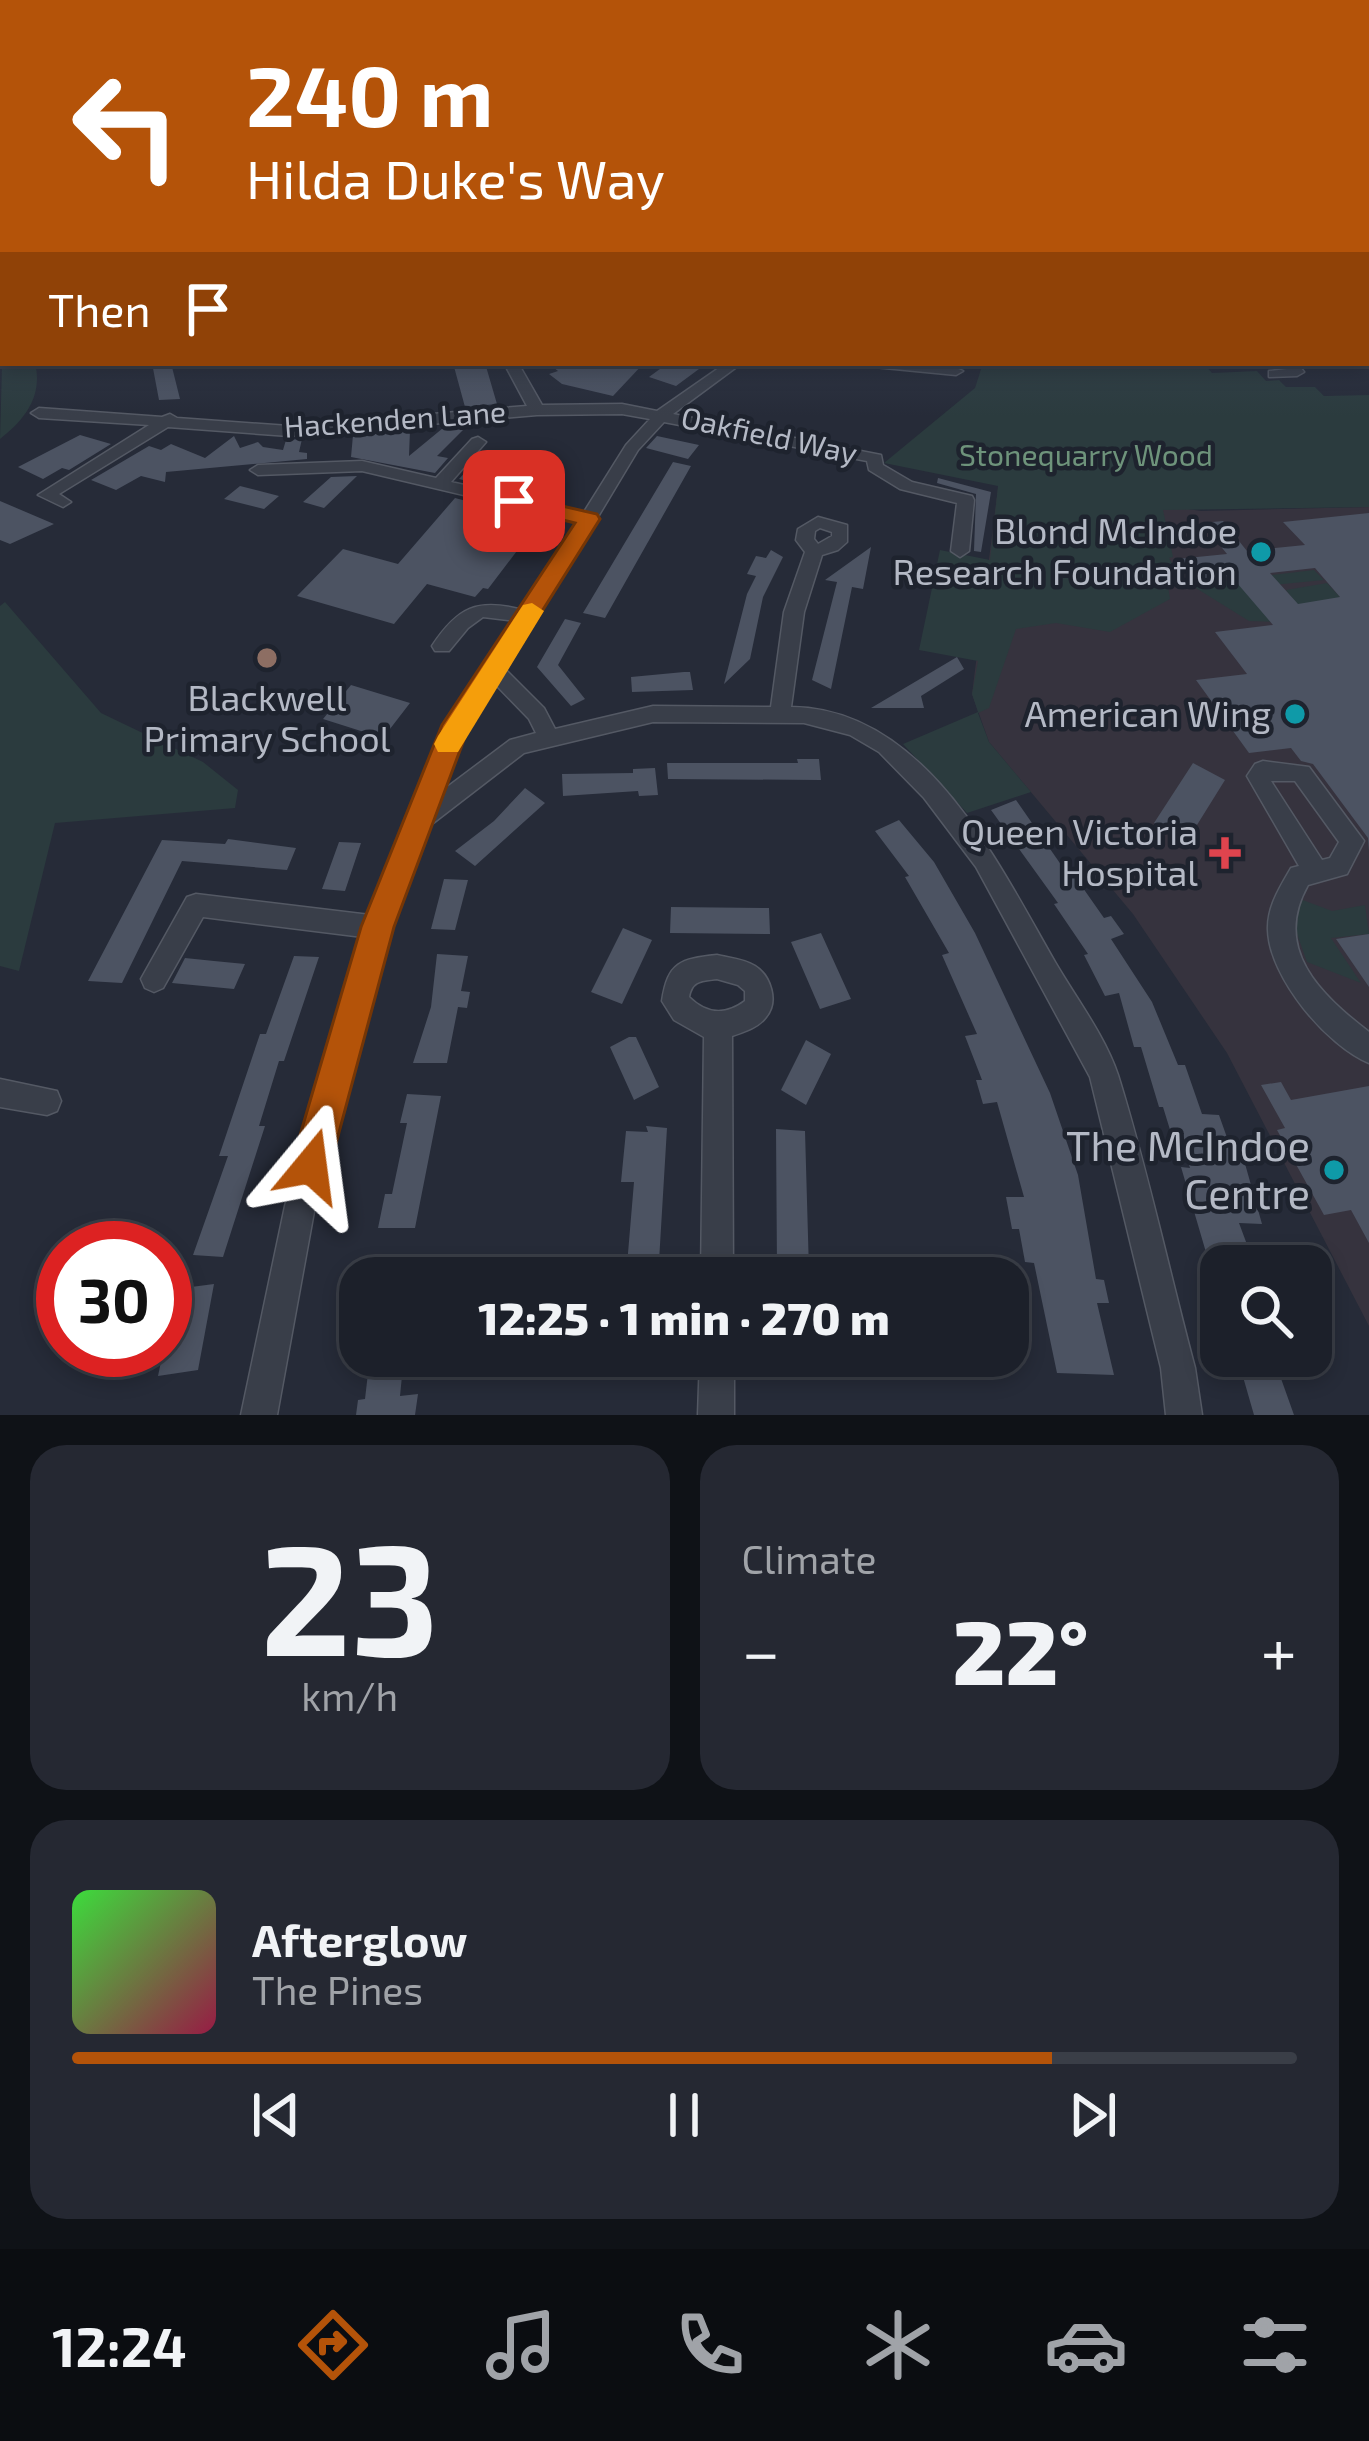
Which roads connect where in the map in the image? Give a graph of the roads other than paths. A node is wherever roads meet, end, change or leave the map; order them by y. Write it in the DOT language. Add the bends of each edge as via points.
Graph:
graph roads {
  1 [pos="513,366"];
  2 [pos="730,366"];
  3 [pos="905,366"];
  4 [pos="1293,366"];
  5 [pos="956,371"];
  6 [pos="1274,374"];
  7 [pos="538,410"];
  8 [pos="39,413"];
  9 [pos="663,414"];
  10 [pos="171,419"];
  11 [pos="478,442"];
  12 [pos="258,470"];
  13 [pos="440,484"];
  14 [pos="63,502"];
  15 [pos="589,519"];
  16 [pos="814,550"];
  17 [pos="960,550"];
  18 [pos="527,618"];
  19 [pos="442,646"];
  20 [pos="495,671"];
  21 [pos="780,714"];
  22 [pos="548,736"];
  23 [pos="415,824"];
  24 [pos="1316,872"];
  25 [pos="377,927"];
  26 [pos="154,979"];
  27 [pos="718,1027"];
  28 [pos="1369,1049"];
  29 [pos="0,1094"];
  30 [pos="47,1101"];
  31 [pos="717,1257"];
  32 [pos="717,1377"];
  33 [pos="259,1415"];
  34 [pos="716,1415"];
  35 [pos="1184,1415"];
  1 -- 7 [label="street"];
  2 -- 9 [label="street"];
  3 -- 5 [label="street"];
  4 -- 6 [label="street" via="1298,372"];
  7 -- 9 [label="street, Hackenden Lane"];
  7 -- 10 [label="street, Hackenden Lane" via="308,430"];
  8 -- 10 [label="street, Hackenden Lane"];
  9 -- 15 [label="street"];
  9 -- 17 [label="street, Oakfield Way" via="875,458 875,467 898,482 966,500"];
  10 -- 14 [label="street" via="46,495"];
  11 -- 13 [label="street"];
  12 -- 13 [label="street" via="362,466"];
  13 -- 15 [label="street"];
  15 -- 18 [label="street"];
  16 -- 21 [label="street" via="794,612"];
  18 -- 19 [label="street" via="477,609"];
  18 -- 20 [label="street"];
  20 -- 22 [label="street"];
  20 -- 23 [label="street" via="456,725"];
  21 -- 22 [label="street" via="653,714"];
  21 -- 35 [label="street" via="830,721 887,746 984,860 1103,1073"];
  22 -- 23 [label="street" via="518,746"];
  23 -- 25 [label="street"];
  24 -- 28 [label="street" via="1300,876 1281,914 1285,954 1312,996"];
  25 -- 26 [label="street" via="196,905"];
  25 -- 33 [label="street" via="300,1206"];
  27 -- 31 [label="street"];
  29 -- 30 [label="street"];
  32 -- 34 [label="street"];
}
